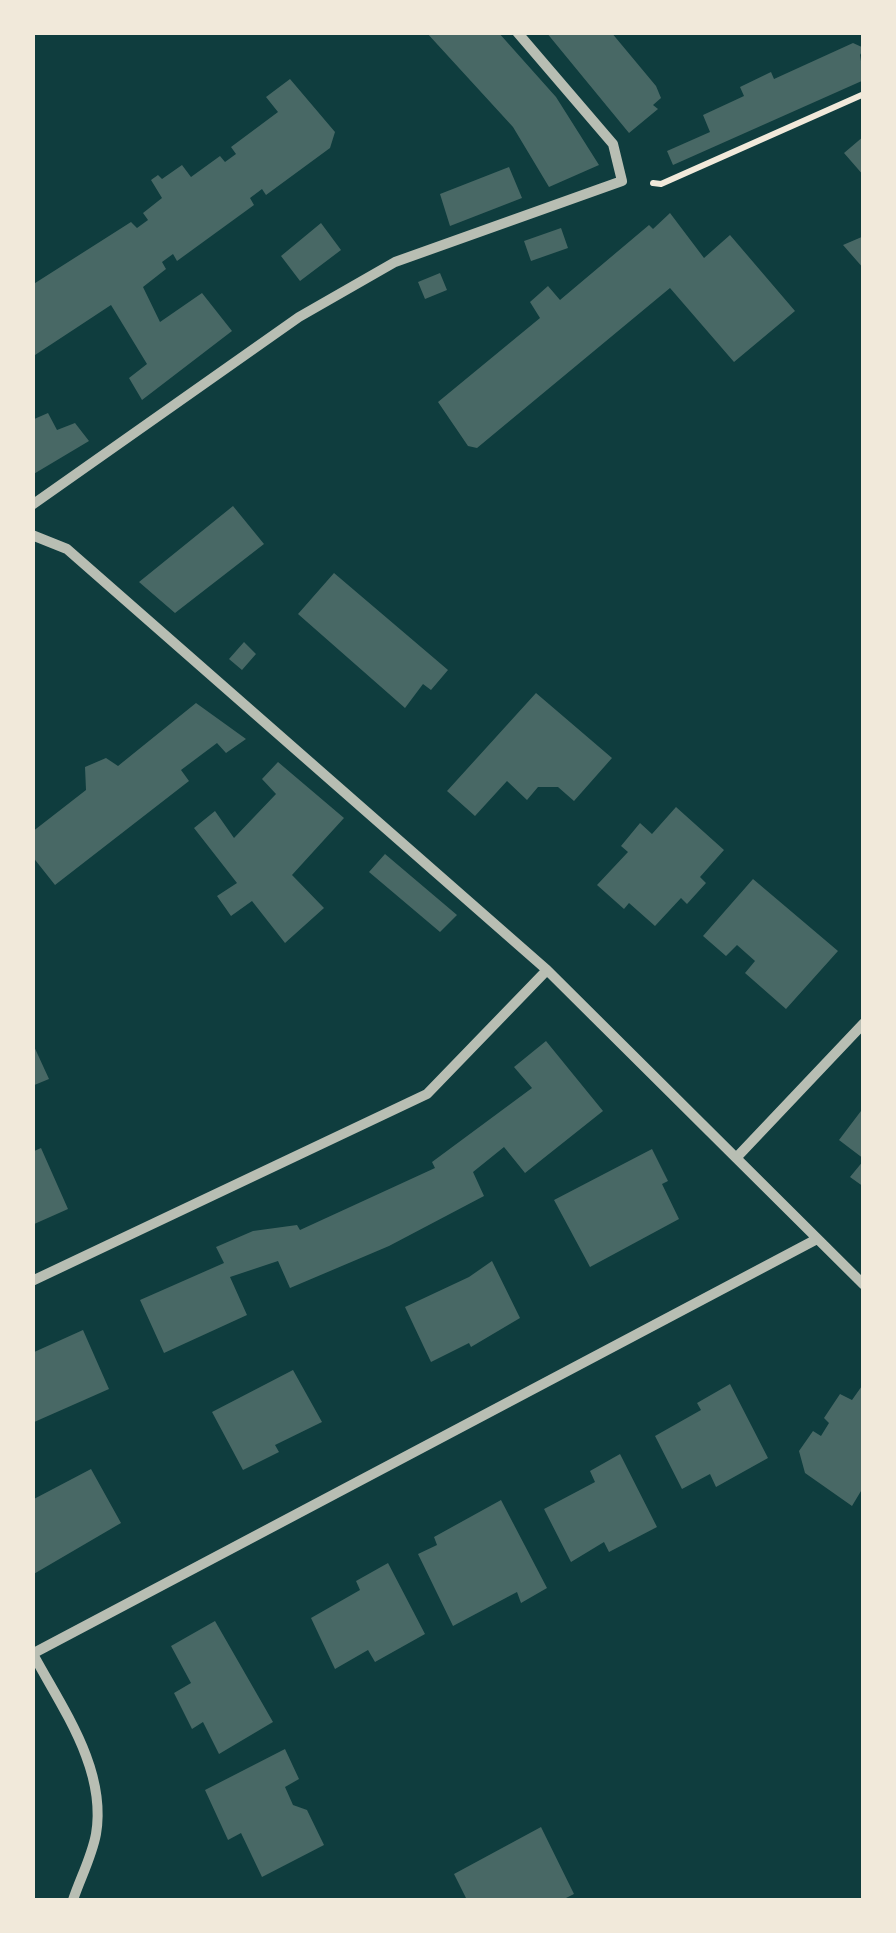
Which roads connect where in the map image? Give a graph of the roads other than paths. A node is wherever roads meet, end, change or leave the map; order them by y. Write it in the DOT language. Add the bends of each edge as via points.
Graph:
graph roads {
  1 [pos="517,32"];
  2 [pos="32,504"];
  3 [pos="32,535"];
  4 [pos="547,970"];
  5 [pos="864,1023"];
  6 [pos="737,1157"];
  7 [pos="818,1239"];
  8 [pos="32,1282"];
  9 [pos="864,1286"];
  10 [pos="33,1654"];
  11 [pos="73,1900"];
  1 -- 2 [label="street" via="613,144 622,181 396,262 299,317"];
  3 -- 4 [label="street" via="67,549"];
  4 -- 6 [label="street"];
  4 -- 8 [label="street" via="426,1094"];
  5 -- 6 [label="street"];
  6 -- 7 [label="street"];
  7 -- 9 [label="street"];
  7 -- 10 [label="street"];
  10 -- 11 [label="street" via="87,1756 97,1796 96,1834"];
}
